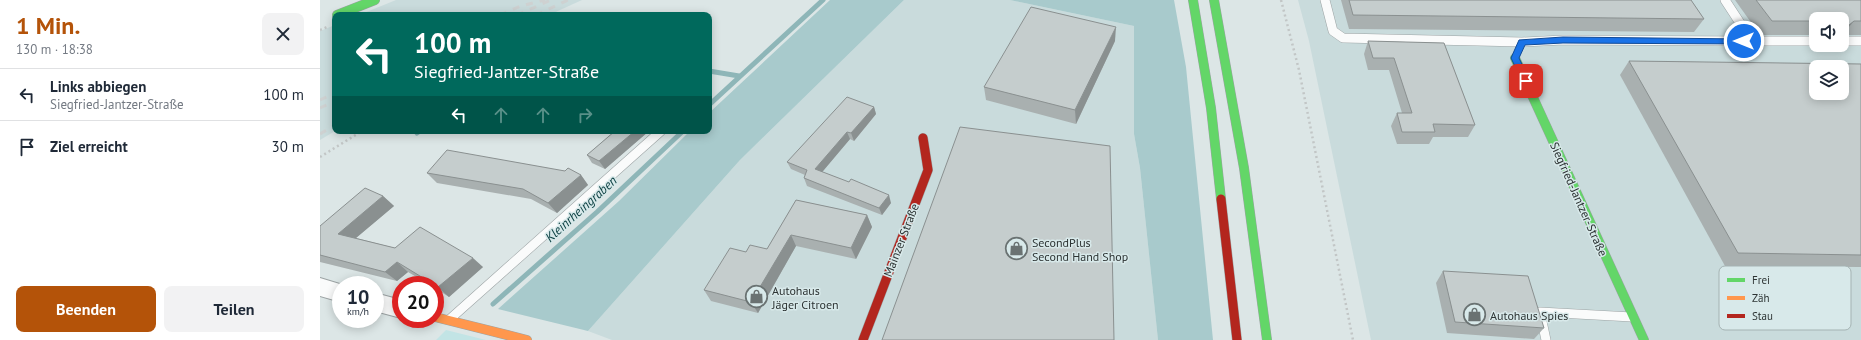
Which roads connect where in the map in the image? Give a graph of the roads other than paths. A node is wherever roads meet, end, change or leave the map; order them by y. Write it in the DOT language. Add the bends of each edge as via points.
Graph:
graph roads {
  1 [pos="1193,0"];
  2 [pos="1214,0"];
  3 [pos="1325,0"];
  4 [pos="1725,0"];
  5 [pos="369,1"];
  6 [pos="343,12"];
  7 [pos="1744,41"];
  8 [pos="1809,41"];
  9 [pos="1849,41"];
  10 [pos="1861,41"];
  11 [pos="1522,42"];
  12 [pos="1515,58"];
  13 [pos="658,134"];
  14 [pos="923,138"];
  15 [pos="320,287"];
  16 [pos="332,290"];
  17 [pos="1633,318"];
  18 [pos="444,319"];
  19 [pos="449,320"];
  20 [pos="527,340"];
  21 [pos="863,340"];
  22 [pos="1237,340"];
  23 [pos="1267,340"];
  24 [pos="1546,340"];
  25 [pos="1644,340"];
  1 -- 22 [label="main road" via="1211,108"];
  2 -- 23 [label="main road" via="1244,168"];
  3 -- 11 [label="lane" via="1333,31 1343,38"];
  4 -- 7 [label="lane" via="1740,23"];
  5 -- 6 [label="main road"];
  7 -- 8 [label="lane"];
  7 -- 11 [label="lane"];
  9 -- 10 [label="lane"];
  11 -- 12 [label="lane"];
  12 -- 17 [label="main road, Siegfried-Jantzer-Straße"];
  13 -- 19 [label="lane"];
  14 -- 21 [label="main road, Mainzer Straße" via="928,170"];
  15 -- 16 [label="street"];
  17 -- 24 [label="lane" via="1540,312"];
  17 -- 25 [label="main road, Siegfried-Jantzer-Straße"];
  18 -- 19 [label="main road"];
  19 -- 20 [label="main road"];
}
